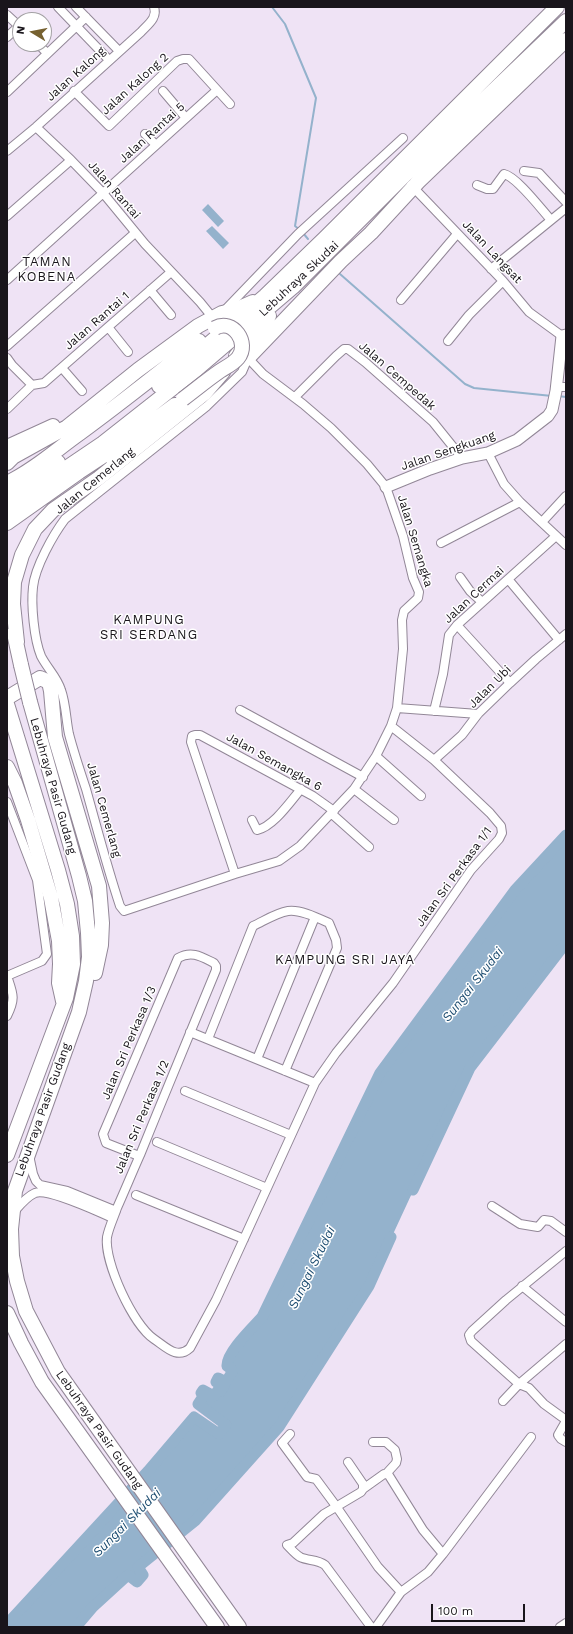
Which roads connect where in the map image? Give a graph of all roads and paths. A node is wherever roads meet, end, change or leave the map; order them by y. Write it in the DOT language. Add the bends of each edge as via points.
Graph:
graph roads {
  1 [pos="58,7"];
  2 [pos="76,7"];
  3 [pos="557,7"];
  4 [pos="155,9"];
  5 [pos="86,17"];
  6 [pos="566,21"];
  7 [pos="76,26"];
  8 [pos="566,40"];
  9 [pos="119,51"];
  10 [pos="47,53"];
  11 [pos="109,60"];
  12 [pos="217,90"];
  13 [pos="74,91"];
  14 [pos="163,91"];
  15 [pos="7,92"];
  16 [pos="230,104"];
  17 [pos="186,118"];
  18 [pos="36,127"];
  19 [pos="145,134"];
  20 [pos="403,138"];
  21 [pos="156,146"];
  22 [pos="7,151"];
  23 [pos="71,160"];
  24 [pos="524,170"];
  25 [pos="409,182"];
  26 [pos="477,185"];
  27 [pos="103,193"];
  28 [pos="566,202"];
  29 [pos="566,208"];
  30 [pos="7,216"];
  31 [pos="551,220"];
  32 [pos="135,233"];
  33 [pos="457,234"];
  34 [pos="491,269"];
  35 [pos="171,272"];
  36 [pos="7,280"];
  37 [pos="503,282"];
  38 [pos="293,287"];
  39 [pos="150,290"];
  40 [pos="266,296"];
  41 [pos="401,300"];
  42 [pos="171,315"];
  43 [pos="217,320"];
  44 [pos="108,327"];
  45 [pos="564,336"];
  46 [pos="448,341"];
  47 [pos="7,346"];
  48 [pos="247,351"];
  49 [pos="128,352"];
  50 [pos="7,358"];
  51 [pos="62,368"];
  52 [pos="35,385"];
  53 [pos="559,388"];
  54 [pos="82,391"];
  55 [pos="295,397"];
  56 [pos="90,408"];
  57 [pos="7,409"];
  58 [pos="7,447"];
  59 [pos="488,453"];
  60 [pos="462,458"];
  61 [pos="7,463"];
  62 [pos="7,474"];
  63 [pos="81,475"];
  64 [pos="7,483"];
  65 [pos="386,487"];
  66 [pos="7,495"];
  67 [pos="566,496"];
  68 [pos="520,502"];
  69 [pos="7,508"];
  70 [pos="542,522"];
  71 [pos="7,523"];
  72 [pos="556,536"];
  73 [pos="441,543"];
  74 [pos="566,545"];
  75 [pos="460,577"];
  76 [pos="508,579"];
  77 [pos="482,602"];
  78 [pos="457,625"];
  79 [pos="566,634"];
  80 [pos="12,638"];
  81 [pos="559,640"];
  82 [pos="47,666"];
  83 [pos="510,683"];
  84 [pos="7,692"];
  85 [pos="7,698"];
  86 [pos="7,704"];
  87 [pos="397,708"];
  88 [pos="240,710"];
  89 [pos="434,711"];
  90 [pos="478,714"];
  91 [pos="391,726"];
  92 [pos="376,756"];
  93 [pos="434,760"];
  94 [pos="7,767"];
  95 [pos="363,776"];
  96 [pos="300,789"];
  97 [pos="354,789"];
  98 [pos="421,796"];
  99 [pos="7,802"];
  100 [pos="333,812"];
  101 [pos="252,820"];
  102 [pos="394,820"];
  103 [pos="369,847"];
  104 [pos="235,874"];
  105 [pos="124,911"];
  106 [pos="315,918"];
  107 [pos="216,966"];
  108 [pos="7,976"];
  109 [pos="64,1004"];
  110 [pos="79,1012"];
  111 [pos="7,1016"];
  112 [pos="190,1032"];
  113 [pos="208,1039"];
  114 [pos="257,1059"];
  115 [pos="285,1071"];
  116 [pos="315,1083"];
  117 [pos="185,1091"];
  118 [pos="291,1135"];
  119 [pos="157,1142"];
  120 [pos="8,1151"];
  121 [pos="28,1152"];
  122 [pos="139,1156"];
  123 [pos="267,1188"];
  124 [pos="136,1195"];
  125 [pos="492,1206"];
  126 [pos="11,1215"];
  127 [pos="115,1215"];
  128 [pos="566,1232"];
  129 [pos="244,1239"];
  130 [pos="566,1251"];
  131 [pos="522,1286"];
  132 [pos="7,1313"];
  133 [pos="566,1322"];
  134 [pos="566,1344"];
  135 [pos="519,1384"];
  136 [pos="503,1401"];
  137 [pos="566,1421"];
  138 [pos="290,1434"];
  139 [pos="531,1437"];
  140 [pos="373,1442"];
  141 [pos="566,1442"];
  142 [pos="348,1462"];
  143 [pos="386,1474"];
  144 [pos="363,1489"];
  145 [pos="336,1506"];
  146 [pos="443,1554"];
  147 [pos="401,1592"];
  148 [pos="566,1623"];
  149 [pos="217,1627"];
  150 [pos="239,1627"];
  151 [pos="371,1627"];
  152 [pos="376,1627"];
  153 [pos="560,1627"];
  1 -- 7 [label="street"];
  2 -- 5 [label="street"];
  3 -- 40 [label="highway, Lebuhraya Skudai"];
  4 -- 9 [label="street, Jalan Kalong" via="154,18"];
  5 -- 7 [label="street"];
  5 -- 9 [label="street"];
  6 -- 25 [label="highway, Lebuhraya Skudai"];
  7 -- 10 [label="street"];
  7 -- 11 [label="street"];
  8 -- 25 [label="highway"];
  9 -- 11 [label="street, Jalan Kalong"];
  10 -- 15 [label="street"];
  11 -- 13 [label="street, Jalan Kalong"];
  12 -- 13 [label="street, Jalan Kalong 2" via="189,59 183,59 177,61 109,126"];
  12 -- 16 [label="street, Jalan Kalong 2"];
  12 -- 17 [label="street, Jalan Rantai 5"];
  13 -- 18 [label="street, Jalan Kalong"];
  14 -- 17 [label="street"];
  17 -- 21 [label="street, Jalan Rantai 5"];
  18 -- 22 [label="street, Jalan Kalong"];
  18 -- 23 [label="street, Jalan Rantai"];
  19 -- 21 [label="street"];
  20 -- 43 [label="street" via="298,234"];
  21 -- 27 [label="street, Jalan Rantai 5"];
  23 -- 27 [label="street, Jalan Rantai"];
  23 -- 30 [label="street"];
  24 -- 28 [label="street" via="539,173"];
  25 -- 33 [label="street, Jalan Langsat"];
  25 -- 38 [label="highway, Lebuhraya Skudai"];
  25 -- 48 [label="highway" via="371,233"];
  26 -- 31 [label="street" via="493,189 504,174 508,175"];
  27 -- 32 [label="street, Jalan Rantai"];
  27 -- 36 [label="street, Jalan Rantai 5"];
  29 -- 31 [label="street"];
  31 -- 34 [label="street"];
  32 -- 35 [label="street, Jalan Rantai"];
  32 -- 47 [label="street"];
  33 -- 34 [label="street, Jalan Langsat"];
  33 -- 41 [label="street"];
  34 -- 37 [label="street, Jalan Langsat"];
  35 -- 39 [label="street, Jalan Rantai 1"];
  35 -- 43 [label="street, Jalan Rantai"];
  37 -- 45 [label="street, Jalan Langsat" via="529,312"];
  37 -- 46 [label="street" via="469,315"];
  38 -- 48 [label="highway"];
  38 -- 69 [label="highway, Lebuhraya Skudai" via="197,369 103,443"];
  39 -- 42 [label="street"];
  39 -- 44 [label="street, Jalan Rantai 1"];
  40 -- 43 [label="highway"];
  40 -- 66 [label="highway, Lebuhraya Skudai" via="171,377 87,443"];
  43 -- 56 [label="highway" via="176,342"];
  43 -- 62 [label="highway" via="60,442 20,463"];
  43 -- 63 [label="highway, bridge" via="238,333 242,342 240,355 232,364"];
  43 -- 64 [label="highway" via="110,412 42,462"];
  44 -- 49 [label="street"];
  44 -- 51 [label="street, Jalan Rantai 1"];
  45 -- 53 [label="street, Jalan Sengkuang"];
  48 -- 55 [label="street, Jalan Semangka" via="266,376"];
  48 -- 80 [label="highway" via="205,393 99,478 53,510 35,529 22,555 14,582"];
  48 -- 82 [label="street, Jalan Cemerlang" via="242,372 207,406 65,519 54,533 33,586 36,637"];
  50 -- 52 [label="street"];
  51 -- 52 [label="street, Jalan Rantai 1" via="44,383"];
  51 -- 54 [label="street"];
  52 -- 57 [label="street, Jalan Rantai 1"];
  53 -- 59 [label="street, Jalan Sengkuang" via="548,416 517,440"];
  55 -- 60 [label="street, Jalan Cempedak" via="336,356 344,349 348,349 433,422"];
  55 -- 65 [label="street, Jalan Semangka" via="331,428"];
  56 -- 58 [label="highway"];
  56 -- 61 [label="highway" via="67,427"];
  59 -- 60 [label="street, Jalan Sengkuang"];
  59 -- 68 [label="street" via="504,484"];
  60 -- 65 [label="street, Jalan Sengkuang"];
  63 -- 71 [label="highway"];
  63 -- 80 [label="highway" via="41,510 29,524 14,553 8,592"];
  65 -- 87 [label="street, Jalan Semangka" via="419,592 418,598 404,611 402,620 403,649"];
  67 -- 70 [label="street"];
  68 -- 70 [label="street"];
  68 -- 73 [label="street"];
  70 -- 72 [label="street"];
  72 -- 74 [label="street"];
  72 -- 76 [label="street, Jalan Cermai"];
  75 -- 77 [label="street"];
  76 -- 77 [label="street, Jalan Cermai"];
  76 -- 81 [label="street"];
  77 -- 78 [label="street, Jalan Cermai"];
  78 -- 83 [label="street"];
  78 -- 89 [label="street, Jalan Cermai" via="449,635"];
  79 -- 81 [label="street, Jalan Ubi"];
  80 -- 110 [label="highway, Lebuhraya Pasir Gudang, bridge" via="85,901 89,957"];
  81 -- 83 [label="street, Jalan Ubi"];
  82 -- 84 [label="street"];
  82 -- 105 [label="street, Jalan Cemerlang" via="58,680 62,691 69,734 105,860 120,906"];
  83 -- 90 [label="street, Jalan Ubi"];
  85 -- 110 [label="highway" via="40,678 49,682 55,737 99,886 101,945 88,998"];
  86 -- 109 [label="highway, Lebuhraya Pasir Gudang" via="58,870 69,916 73,964"];
  87 -- 89 [label="street"];
  87 -- 91 [label="street, Jalan Semangka"];
  88 -- 95 [label="street"];
  89 -- 90 [label="street"];
  90 -- 93 [label="street, Jalan Ubi" via="462,735"];
  91 -- 92 [label="street, Jalan Semangka"];
  91 -- 93 [label="street"];
  92 -- 95 [label="street, Jalan Semangka"];
  92 -- 98 [label="street"];
  93 -- 116 [label="street, Jalan Sri Perkasa 1/1" via="478,800 501,826 502,833 471,870 393,983"];
  94 -- 109 [label="highway" via="28,820 51,898 59,941 59,983"];
  95 -- 97 [label="street, Jalan Semangka"];
  96 -- 100 [label="street, Jalan Semangka 6"];
  96 -- 101 [label="street" via="283,811 264,829 257,830"];
  96 -- 104 [label="street, Jalan Semangka 6" via="200,735 192,736 191,742"];
  97 -- 100 [label="street, Jalan Semangka"];
  97 -- 102 [label="street"];
  99 -- 108 [label="street" via="37,880 47,954 42,961"];
  100 -- 103 [label="street, Jalan Semangka 6"];
  100 -- 104 [label="street, Jalan Semangka" via="300,846 279,861"];
  104 -- 105 [label="street, Jalan Semangka"];
  106 -- 113 [label="street" via="297,911 288,911 253,926"];
  106 -- 114 [label="street"];
  106 -- 115 [label="street" via="329,923 336,940 336,948"];
  107 -- 112 [label="street, Jalan Sri Perkasa 1/2"];
  107 -- 122 [label="street, Jalan Sri Perkasa 1/3" via="197,955 184,955 178,958 103,1134 106,1143"];
  108 -- 111 [label="street" via="14,994"];
  109 -- 120 [label="highway, Lebuhraya Pasir Gudang"];
  110 -- 121 [label="highway, Lebuhraya Pasir Gudang"];
  112 -- 113 [label="street"];
  112 -- 122 [label="street, Jalan Sri Perkasa 1/2"];
  113 -- 114 [label="street"];
  114 -- 115 [label="street"];
  115 -- 116 [label="street"];
  116 -- 118 [label="street"];
  117 -- 118 [label="street"];
  118 -- 123 [label="street"];
  119 -- 123 [label="street"];
  121 -- 126 [label="highway, Lebuhraya Pasir Gudang" via="15,1191"];
  121 -- 127 [label="street" via="33,1174 40,1185 67,1191"];
  122 -- 127 [label="street, Jalan Sri Perkasa 1/2"];
  123 -- 129 [label="street"];
  124 -- 129 [label="street"];
  125 -- 128 [label="street" via="520,1224 538,1227 544,1220 551,1221"];
  126 -- 127 [label="street" via="29,1196 40,1192"];
  126 -- 150 [label="highway, Lebuhraya Pasir Gudang" via="12,1256 26,1312 58,1372"];
  127 -- 129 [label="street, Jalan Sri Perkasa 1/2" via="107,1237 107,1250 121,1292 140,1326 150,1336 178,1354 185,1353 190,1348"];
  130 -- 131 [label="street"];
  131 -- 133 [label="street"];
  131 -- 135 [label="street" via="469,1335 471,1341"];
  132 -- 149 [label="highway, Lebuhraya Pasir Gudang" via="42,1382"];
  134 -- 135 [label="street"];
  135 -- 136 [label="street"];
  135 -- 137 [label="street" via="529,1388"];
  137 -- 141 [label="street" via="558,1435"];
  138 -- 145 [label="street" via="282,1443 307,1477 316,1478"];
  139 -- 146 [label="street"];
  140 -- 143 [label="street" via="386,1442 395,1450 396,1463"];
  142 -- 144 [label="street" via="363,1484"];
  143 -- 144 [label="street"];
  143 -- 146 [label="street" via="423,1530"];
  144 -- 145 [label="street"];
  145 -- 147 [label="street" via="378,1567"];
  145 -- 151 [label="street" via="288,1545 298,1556 320,1561 325,1565"];
  146 -- 147 [label="street" via="428,1572"];
  147 -- 152 [label="street"];
  148 -- 153 [label="street"];
}
